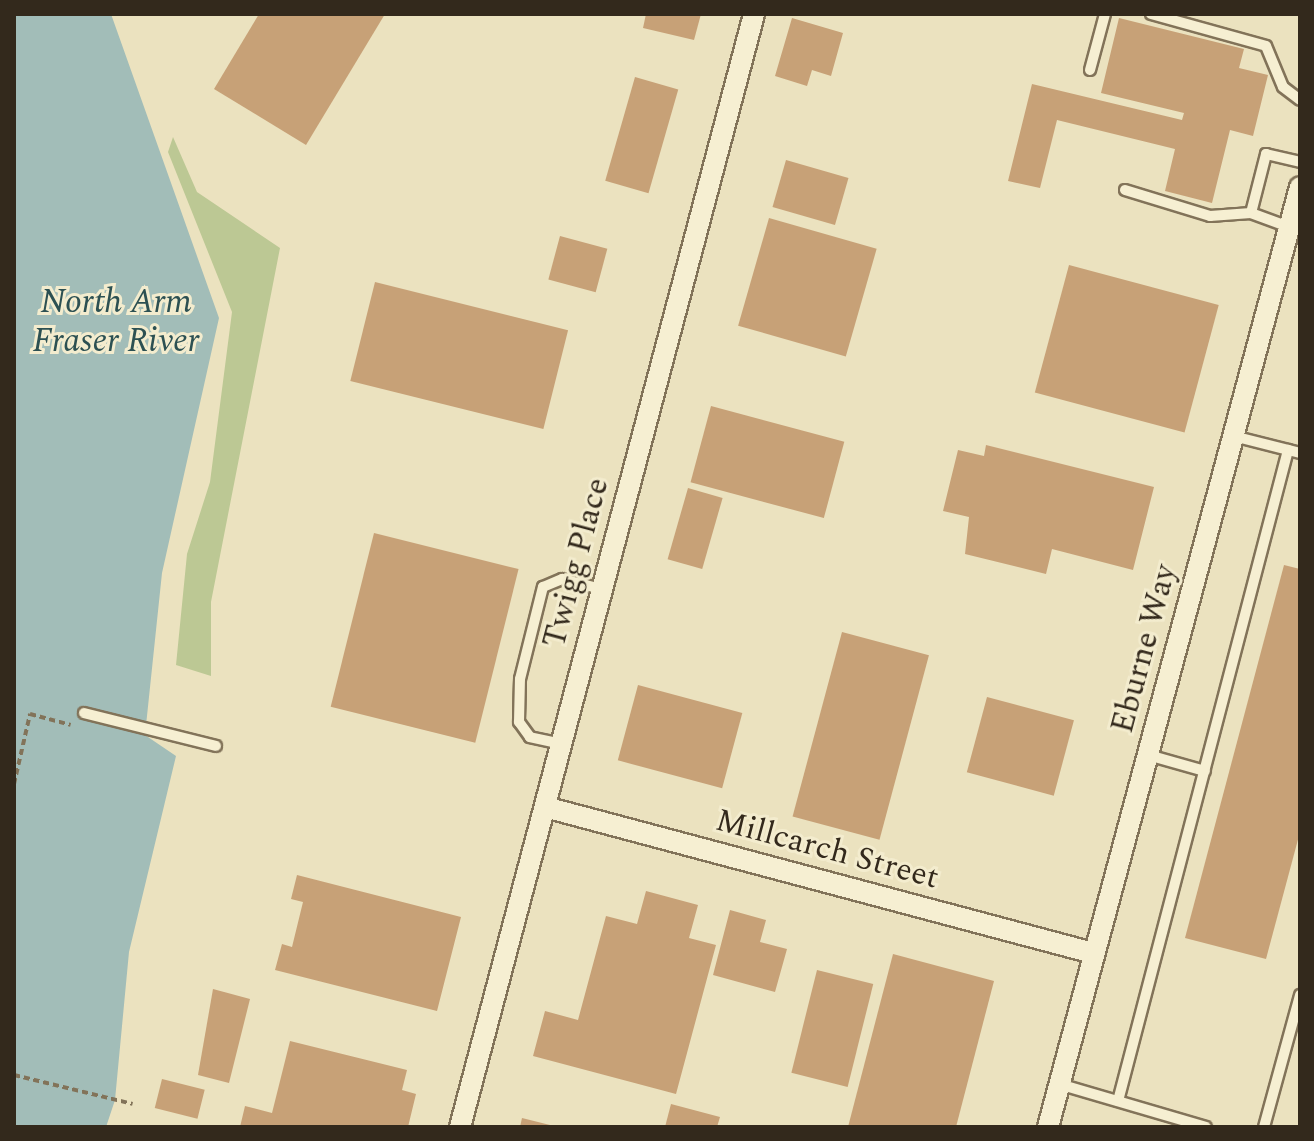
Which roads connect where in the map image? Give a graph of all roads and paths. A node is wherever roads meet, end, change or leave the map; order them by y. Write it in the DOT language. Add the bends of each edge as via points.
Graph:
graph roads {
  1 [pos="754,14"];
  2 [pos="1105,14"];
  3 [pos="1151,14"];
  4 [pos="1090,70"];
  5 [pos="1300,100"];
  6 [pos="1300,162"];
  7 [pos="1300,187"];
  8 [pos="1125,190"];
  9 [pos="1251,213"];
  10 [pos="1289,227"];
  11 [pos="1233,436"];
  12 [pos="1288,450"];
  13 [pos="1300,453"];
  14 [pos="601,589"];
  15 [pos="84,713"];
  16 [pos="76,726"];
  17 [pos="562,744"];
  18 [pos="216,746"];
  19 [pos="1148,755"];
  20 [pos="1205,771"];
  21 [pos="14,784"];
  22 [pos="545,807"];
  23 [pos="1093,953"];
  24 [pos="1300,995"];
  25 [pos="14,1075"];
  26 [pos="1059,1084"];
  27 [pos="1118,1101"];
  28 [pos="133,1104"];
  29 [pos="460,1127"];
  30 [pos="1048,1127"];
  31 [pos="1206,1127"];
  32 [pos="1264,1127"];
  1 -- 14 [label="street, Twigg Place"];
  2 -- 4 [label="lane"];
  3 -- 5 [label="lane" via="1266,46 1283,87"];
  6 -- 9 [label="lane" via="1266,154"];
  7 -- 10 [label="street, Eburne Way"];
  8 -- 9 [label="lane" via="1210,216"];
  9 -- 10 [label="lane"];
  10 -- 11 [label="street, Eburne Way"];
  11 -- 12 [label="lane"];
  11 -- 19 [label="street, Eburne Way"];
  12 -- 13 [label="lane"];
  12 -- 20 [label="lane"];
  14 -- 17 [label="street, Twigg Place"];
  14 -- 17 [label="lane" via="549,582 536,618 519,722 530,737"];
  15 -- 18 [label="lane"];
  16 -- 21 [label="path" via="30,714"];
  17 -- 22 [label="street, Twigg Place"];
  19 -- 20 [label="lane"];
  19 -- 23 [label="street, Eburne Way"];
  20 -- 27 [label="lane"];
  22 -- 23 [label="street, Millcarch Street"];
  22 -- 29 [label="street, Twigg Place"];
  23 -- 26 [label="street, Eburne Way"];
  24 -- 32 [label="lane"];
  25 -- 28 [label="path"];
  26 -- 27 [label="lane"];
  26 -- 30 [label="street, Eburne Way"];
  27 -- 31 [label="lane"];
}
